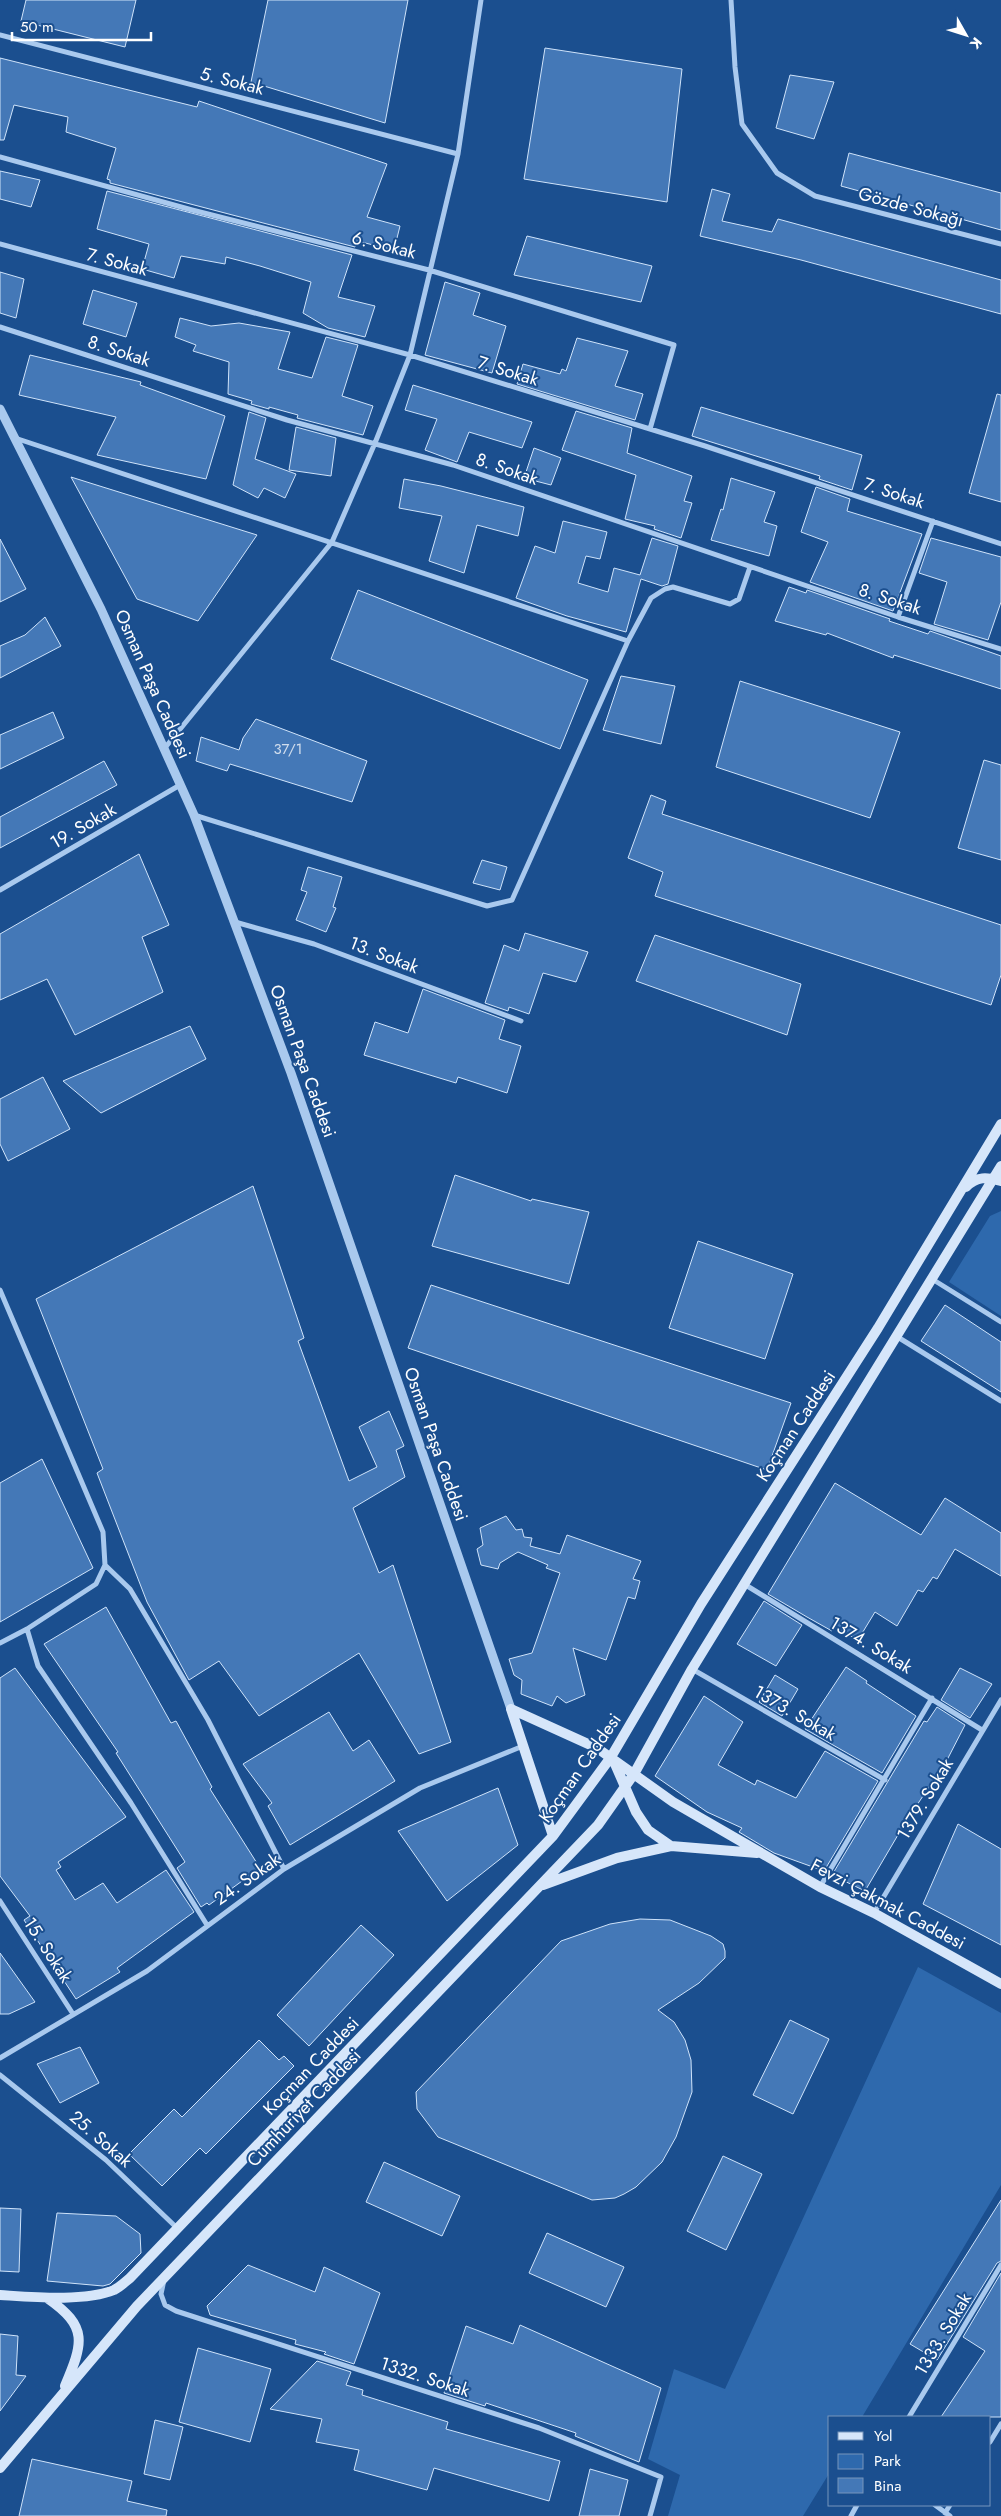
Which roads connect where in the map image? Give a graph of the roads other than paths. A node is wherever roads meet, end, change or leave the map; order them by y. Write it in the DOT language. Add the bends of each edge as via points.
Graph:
graph roads {
  1 [pos="481,0"];
  2 [pos="731,0"];
  3 [pos="0,35"];
  4 [pos="458,154"];
  5 [pos="0,157"];
  6 [pos="0,244"];
  7 [pos="1001,244"];
  8 [pos="428,270"];
  9 [pos="0,327"];
  10 [pos="410,355"];
  11 [pos="0,409"];
  12 [pos="650,429"];
  13 [pos="14,438"];
  14 [pos="375,444"];
  15 [pos="933,521"];
  16 [pos="332,542"];
  17 [pos="1001,544"];
  18 [pos="750,567"];
  19 [pos="898,617"];
  20 [pos="628,641"];
  21 [pos="1001,649"];
  22 [pos="164,749"];
  23 [pos="180,785"];
  24 [pos="194,815"];
  25 [pos="0,890"];
  26 [pos="235,922"];
  27 [pos="521,1021"];
  28 [pos="1001,1124"];
  29 [pos="1001,1166"];
  30 [pos="997,1180"];
  31 [pos="956,1199"];
  32 [pos="932,1279"];
  33 [pos="0,1290"];
  34 [pos="1001,1322"];
  35 [pos="896,1336"];
  36 [pos="1001,1401"];
  37 [pos="105,1565"];
  38 [pos="744,1584"];
  39 [pos="27,1629"];
  40 [pos="0,1643"];
  41 [pos="692,1670"];
  42 [pos="932,1698"];
  43 [pos="1001,1700"];
  44 [pos="511,1709"];
  45 [pos="982,1730"];
  46 [pos="523,1746"];
  47 [pos="612,1757"];
  48 [pos="634,1774"];
  49 [pos="884,1780"];
  50 [pos="624,1789"];
  51 [pos="553,1836"];
  52 [pos="671,1846"];
  53 [pos="761,1853"];
  54 [pos="284,1869"];
  55 [pos="539,1887"];
  56 [pos="820,1887"];
  57 [pos="0,1901"];
  58 [pos="874,1913"];
  59 [pos="207,1924"];
  60 [pos="1001,1984"];
  61 [pos="73,2014"];
  62 [pos="0,2058"];
  63 [pos="0,2075"];
  64 [pos="178,2230"];
  65 [pos="1001,2265"];
  66 [pos="164,2278"];
  67 [pos="0,2296"];
  68 [pos="47,2298"];
  69 [pos="62,2394"];
  70 [pos="910,2416"];
  71 [pos="1001,2424"];
  72 [pos="991,2440"];
  73 [pos="0,2468"];
  74 [pos="936,2506"];
  75 [pos="948,2514"];
  76 [pos="650,2516"];
  1 -- 4 [label="street"];
  2 -- 7 [label="street, Gözde Sokağı" via="742,124 777,173 815,196"];
  3 -- 4 [label="street, 5. Sokak"];
  4 -- 8 [label="street"];
  5 -- 8 [label="street, 6. Sokak" via="202,213"];
  6 -- 10 [label="street, 7. Sokak"];
  8 -- 10 [label="street"];
  8 -- 12 [label="street, 6. Sokak" via="674,345"];
  9 -- 14 [label="street, 8. Sokak" via="287,420"];
  10 -- 12 [label="street, 7. Sokak"];
  10 -- 14 [label="street"];
  11 -- 13 [label="street, Osman Paşa Caddesi"];
  12 -- 15 [label="street, 7. Sokak"];
  13 -- 16 [label="street"];
  13 -- 22 [label="street, Osman Paşa Caddesi" via="100,608"];
  14 -- 16 [label="street"];
  14 -- 18 [label="street, 8. Sokak" via="453,465"];
  15 -- 17 [label="street, 7. Sokak"];
  15 -- 19 [label="street"];
  16 -- 20 [label="street"];
  16 -- 22 [label="street"];
  18 -- 19 [label="street, 8. Sokak"];
  18 -- 20 [label="street" via="739,598 730,604 674,587 658,592 651,598"];
  19 -- 21 [label="street, 8. Sokak"];
  20 -- 24 [label="street" via="512,900 487,906"];
  22 -- 23 [label="street, Osman Paşa Caddesi"];
  23 -- 24 [label="street, Osman Paşa Caddesi"];
  23 -- 25 [label="street, 19. Sokak"];
  24 -- 26 [label="street, Osman Paşa Caddesi"];
  26 -- 27 [label="street, 13. Sokak" via="314,944"];
  26 -- 44 [label="street, Osman Paşa Caddesi" via="291,1073"];
  28 -- 31 [label="main road, Koçman Caddesi"];
  29 -- 30 [label="main road, Koçman Caddesi"];
  30 -- 31 [label="main road" via="972,1180"];
  30 -- 32 [label="main road, Koçman Caddesi"];
  31 -- 47 [label="main road, Koçman Caddesi" via="878,1328 701,1604"];
  32 -- 34 [label="street"];
  32 -- 35 [label="main road, Koçman Caddesi"];
  33 -- 37 [label="street" via="103,1532"];
  35 -- 36 [label="street"];
  35 -- 38 [label="main road, Koçman Caddesi"];
  37 -- 39 [label="street" via="96,1584"];
  37 -- 54 [label="street" via="130,1589 203,1712"];
  38 -- 41 [label="main road, Koçman Caddesi"];
  38 -- 42 [label="street, 1374. Sokak"];
  39 -- 40 [label="street"];
  39 -- 59 [label="street" via="38,1666 131,1803"];
  41 -- 48 [label="main road, Koçman Caddesi"];
  41 -- 49 [label="street, 1373. Sokak"];
  42 -- 45 [label="street, 1374. Sokak"];
  42 -- 49 [label="street"];
  43 -- 45 [label="street, 1379. Sokak"];
  44 -- 46 [label="main road, Osman Paşa Caddesi"];
  44 -- 47 [label="main road, Fevzi Çakmak Caddesi"];
  45 -- 58 [label="street, 1379. Sokak"];
  46 -- 51 [label="main road, Osman Paşa Caddesi"];
  46 -- 54 [label="street, 24. Sokak" via="420,1788"];
  47 -- 48 [label="main road, Fevzi Çakmak Caddesi"];
  47 -- 50 [label="main road"];
  47 -- 51 [label="main road, Koçman Caddesi"];
  48 -- 50 [label="main road, Cumhuriyet Caddesi"];
  48 -- 53 [label="main road, Fevzi Çakmak Caddesi" via="673,1802"];
  49 -- 56 [label="street"];
  50 -- 52 [label="main road" via="648,1830"];
  50 -- 55 [label="main road, Cumhuriyet Caddesi" via="598,1826"];
  51 -- 64 [label="main road, Koçman Caddesi"];
  52 -- 53 [label="main road"];
  52 -- 55 [label="main road" via="617,1858"];
  53 -- 56 [label="main road, Fevzi Çakmak Caddesi"];
  54 -- 59 [label="street, 24. Sokak"];
  55 -- 66 [label="main road, Cumhuriyet Caddesi"];
  56 -- 58 [label="main road, Fevzi Çakmak Caddesi"];
  57 -- 61 [label="street, 15. Sokak"];
  58 -- 60 [label="main road, Fevzi Çakmak Caddesi"];
  59 -- 61 [label="street, 24. Sokak" via="146,1970"];
  61 -- 62 [label="street, 24. Sokak"];
  63 -- 64 [label="street, 25. Sokak" via="106,2160"];
  64 -- 68 [label="main road, Koçman Caddesi" via="114,2290"];
  65 -- 70 [label="street, 1333. Sokak"];
  66 -- 69 [label="main road, Cumhuriyet Caddesi"];
  66 -- 76 [label="street, 1332. Sokak" via="161,2294 165,2305 176,2311 540,2428 661,2477"];
  67 -- 68 [label="main road, Koçman Caddesi"];
  68 -- 69 [label="main road" via="65,2310 78,2330 75,2362"];
  69 -- 73 [label="main road, Cumhuriyet Caddesi"];
  71 -- 72 [label="street"];
  74 -- 75 [label="street"];
}
